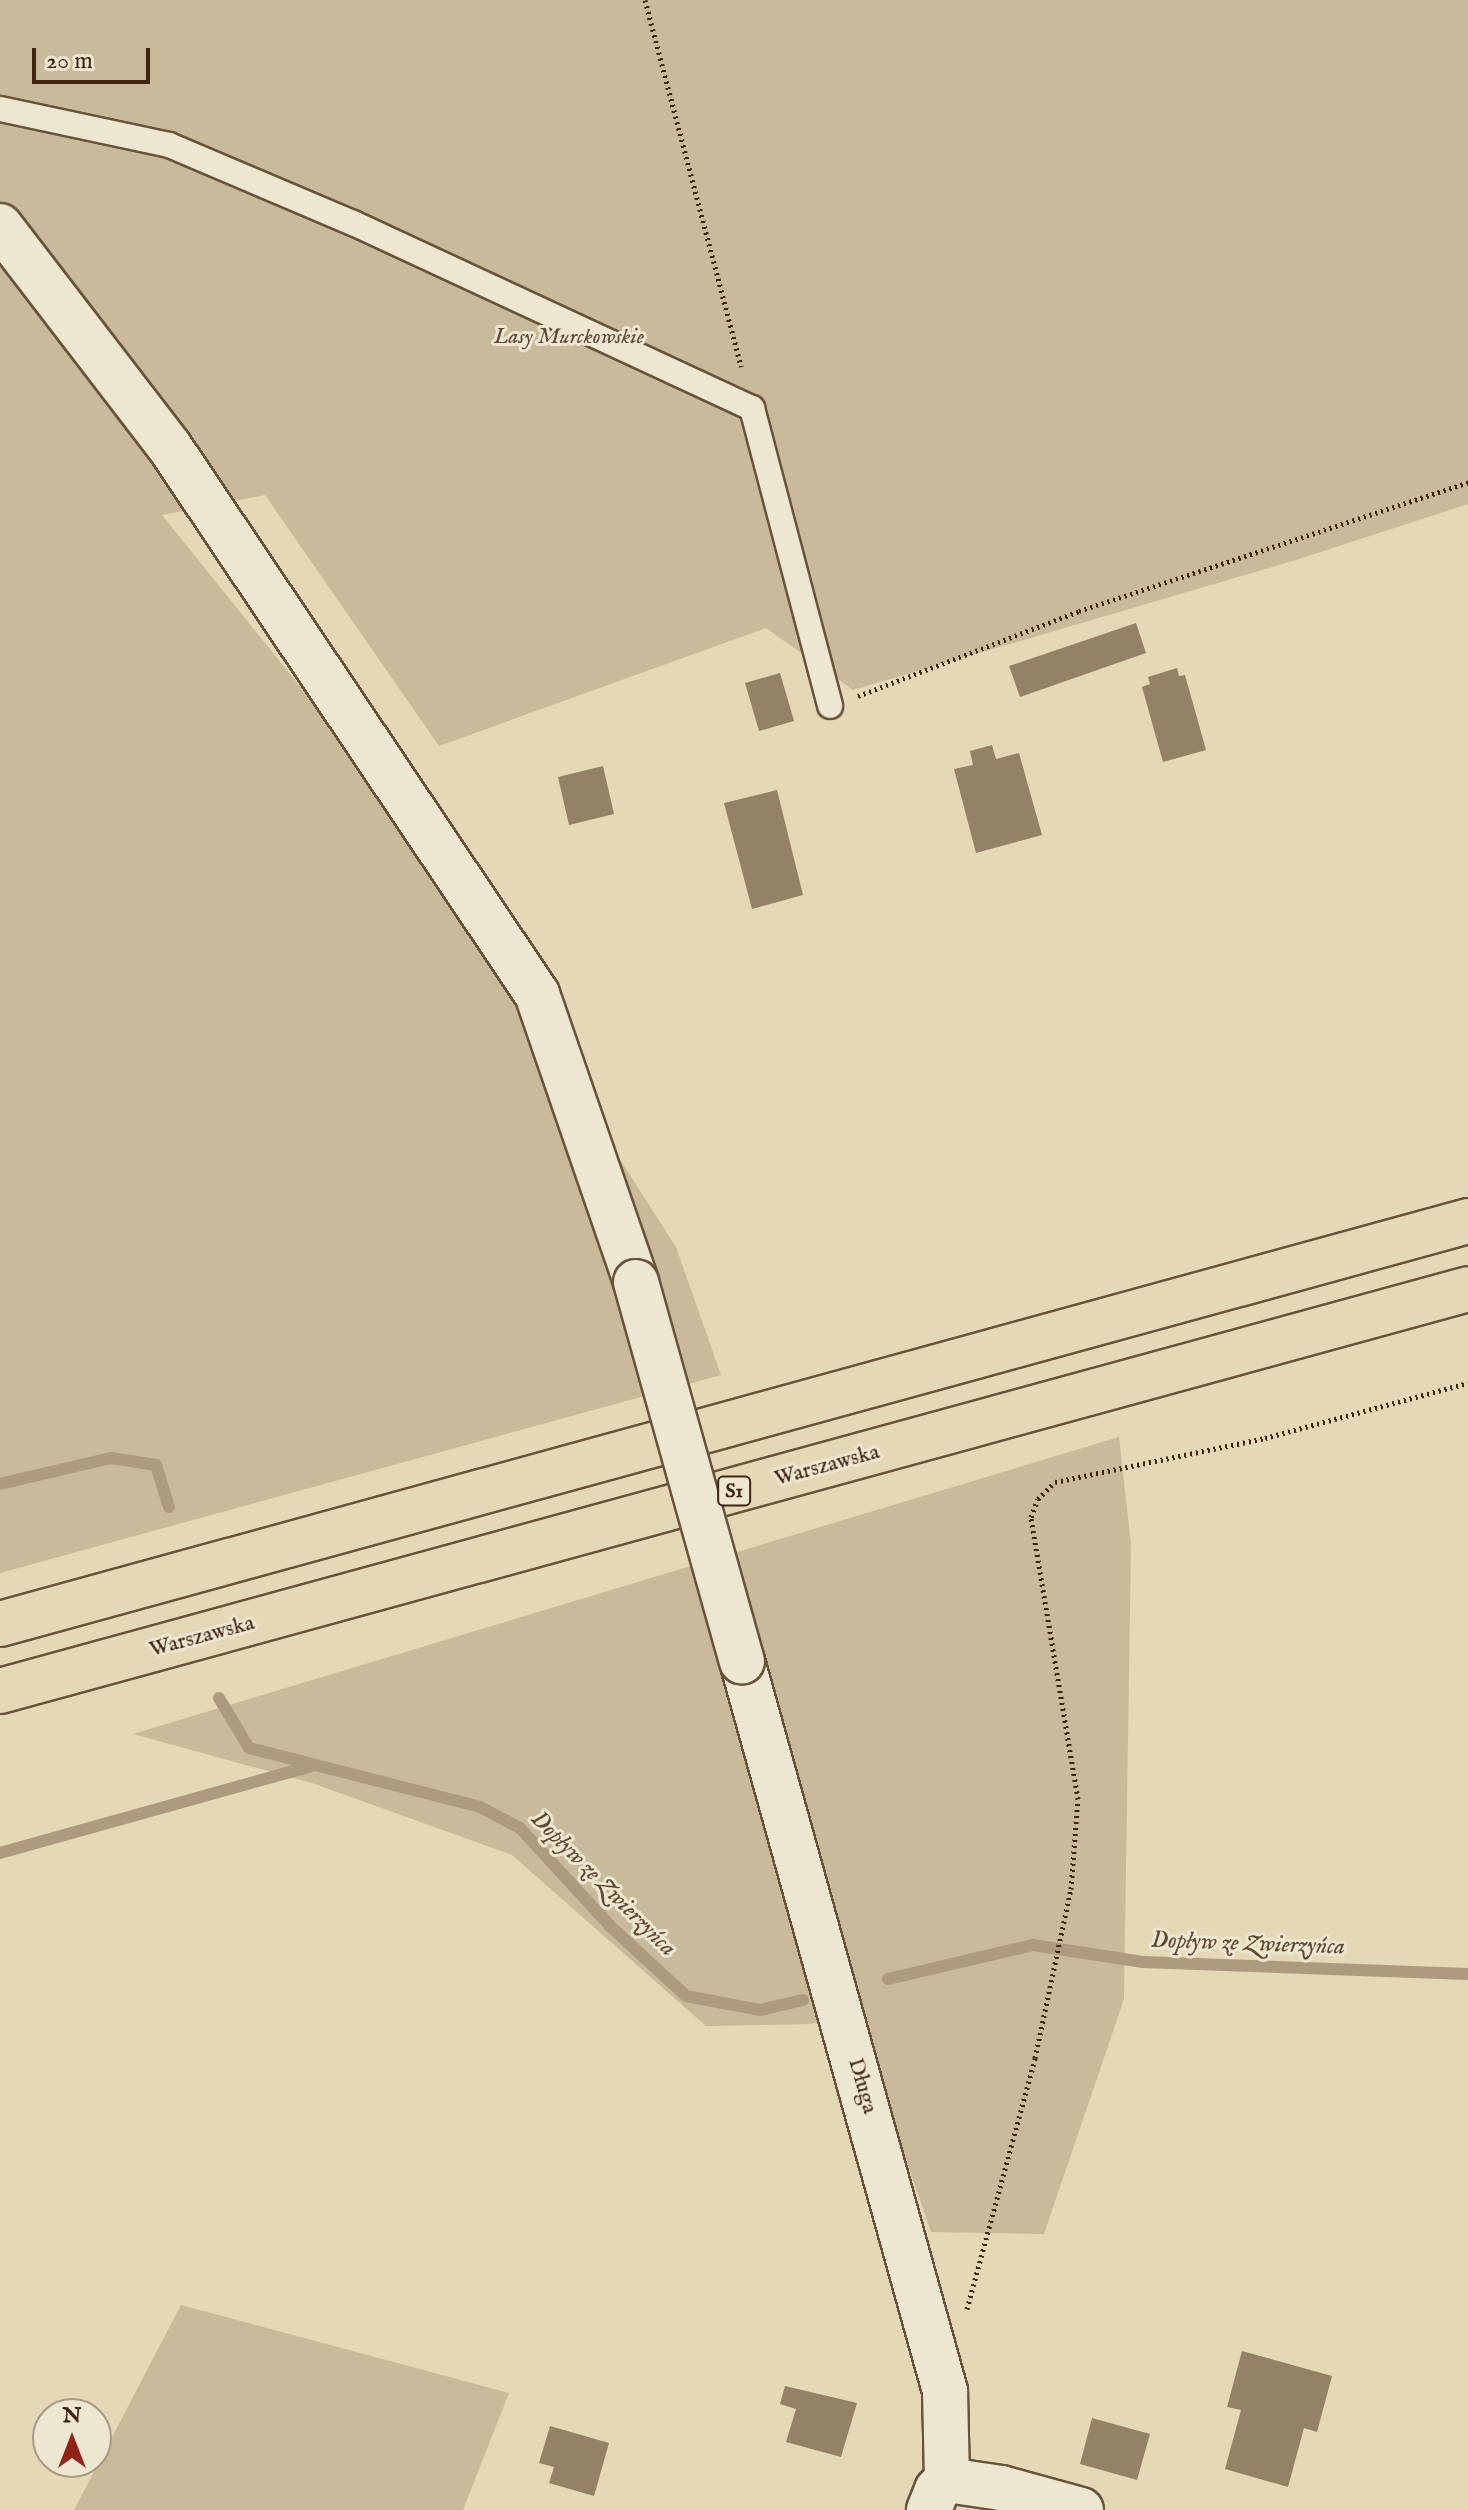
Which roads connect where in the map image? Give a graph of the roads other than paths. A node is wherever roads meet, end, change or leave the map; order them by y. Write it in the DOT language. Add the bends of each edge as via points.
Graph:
graph roads {
  1 [pos="0,109"];
  2 [pos="0,226"];
  3 [pos="830,706"];
  4 [pos="1468,1221"];
  5 [pos="1468,1289"];
  6 [pos="0,1624"];
  7 [pos="0,1691"];
  8 [pos="938,2495"];
  9 [pos="1081,2510"];
  1 -- 3 [label="lane" via="169,145 353,223 752,408"];
  2 -- 8 [label="street, Długa, bridge" via="169,446 537,994 636,1282 945,2391"];
  4 -- 6 [label="highway"];
  5 -- 7 [label="highway, Warszawska / S1"];
  8 -- 9 [label="street" via="1001,2488"];
}
